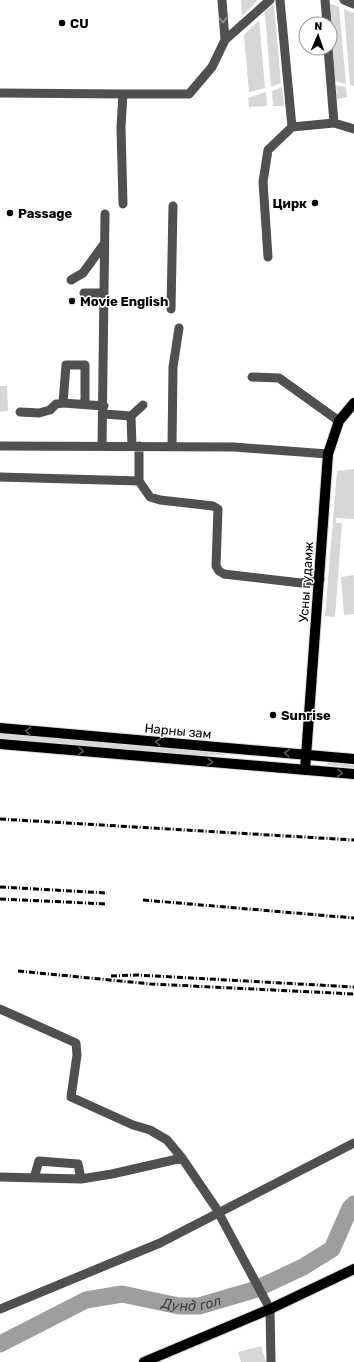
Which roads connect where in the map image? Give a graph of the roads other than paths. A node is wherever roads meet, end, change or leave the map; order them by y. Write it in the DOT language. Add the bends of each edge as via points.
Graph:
graph roads {
  1 [pos="222,0"];
  2 [pos="270,0"];
  3 [pos="280,0"];
  4 [pos="325,0"];
  5 [pos="344,0"];
  6 [pos="354,4"];
  7 [pos="326,16"];
  8 [pos="225,40"];
  9 [pos="329,56"];
  10 [pos="0,93"];
  11 [pos="123,94"];
  12 [pos="334,123"];
  13 [pos="292,127"];
  14 [pos="354,128"];
  15 [pos="123,204"];
  16 [pos="173,206"];
  17 [pos="105,214"];
  18 [pos="104,244"];
  19 [pos="268,257"];
  20 [pos="71,280"];
  21 [pos="84,293"];
  22 [pos="104,293"];
  23 [pos="171,309"];
  24 [pos="179,328"];
  25 [pos="252,377"];
  26 [pos="63,403"];
  27 [pos="354,403"];
  28 [pos="85,404"];
  29 [pos="143,405"];
  30 [pos="104,410"];
  31 [pos="20,412"];
  32 [pos="131,416"];
  33 [pos="339,420"];
  34 [pos="0,446"];
  35 [pos="102,446"];
  36 [pos="135,446"];
  37 [pos="172,446"];
  38 [pos="328,454"];
  39 [pos="0,477"];
  40 [pos="139,481"];
  41 [pos="320,579"];
  42 [pos="0,728"];
  43 [pos="0,744"];
  44 [pos="306,755"];
  45 [pos="354,759"];
  46 [pos="305,770"];
  47 [pos="354,774"];
  48 [pos="0,1009"];
  49 [pos="354,1143"];
  50 [pos="182,1158"];
  51 [pos="0,1177"];
  52 [pos="34,1178"];
  53 [pos="81,1180"];
  54 [pos="218,1214"];
  55 [pos="354,1269"];
  56 [pos="0,1309"];
  57 [pos="270,1309"];
  58 [pos="144,1362"];
  59 [pos="271,1362"];
  1 -- 8 [label="street, one-way"];
  2 -- 8 [label="street"];
  3 -- 13 [label="street"];
  4 -- 7 [label="street"];
  5 -- 6 [label="street"];
  8 -- 11 [label="street" via="212,66 189,94"];
  9 -- 12 [label="street"];
  10 -- 11 [label="street"];
  11 -- 15 [label="street"];
  12 -- 13 [label="street"];
  12 -- 14 [label="street"];
  13 -- 19 [label="street" via="268,150 263,182"];
  16 -- 23 [label="street"];
  17 -- 18 [label="street"];
  18 -- 20 [label="street" via="83,273"];
  18 -- 22 [label="street"];
  21 -- 22 [label="street"];
  22 -- 30 [label="street"];
  24 -- 37 [label="street" via="173,366"];
  25 -- 33 [label="street" via="279,378"];
  26 -- 28 [label="street"];
  26 -- 28 [label="street" via="66,365 85,364"];
  26 -- 31 [label="street" via="39,413"];
  27 -- 33 [label="main road, Усны гудамж"];
  28 -- 30 [label="street"];
  29 -- 32 [label="street"];
  30 -- 32 [label="street"];
  30 -- 35 [label="street"];
  32 -- 36 [label="street"];
  33 -- 38 [label="main road, Усны гудамж"];
  34 -- 35 [label="street"];
  35 -- 36 [label="street"];
  36 -- 37 [label="street"];
  36 -- 40 [label="street"];
  37 -- 38 [label="street" via="234,447"];
  38 -- 41 [label="main road, Усны гудамж"];
  39 -- 40 [label="street"];
  40 -- 41 [label="street" via="150,497 213,506 218,509 216,566 224,574 301,583"];
  41 -- 44 [label="main road, Усны гудамж"];
  44 -- 42 [label="main road, Нарны зам, one-way"];
  43 -- 46 [label="main road, one-way"];
  44 -- 45 [label="main road, Нарны зам"];
  44 -- 46 [label="main road, Усны гудамж"];
  46 -- 47 [label="main road, one-way"];
  48 -- 50 [label="street" via="76,1042 77,1055 71,1097 150,1130 167,1140"];
  49 -- 54 [label="street"];
  50 -- 53 [label="street"];
  50 -- 54 [label="street"];
  51 -- 52 [label="street"];
  52 -- 53 [label="street"];
  52 -- 53 [label="street" via="39,1161 78,1164"];
  54 -- 56 [label="street" via="157,1244"];
  54 -- 57 [label="street"];
  55 -- 57 [label="main road"];
  57 -- 58 [label="main road"];
  57 -- 59 [label="street"];
}
